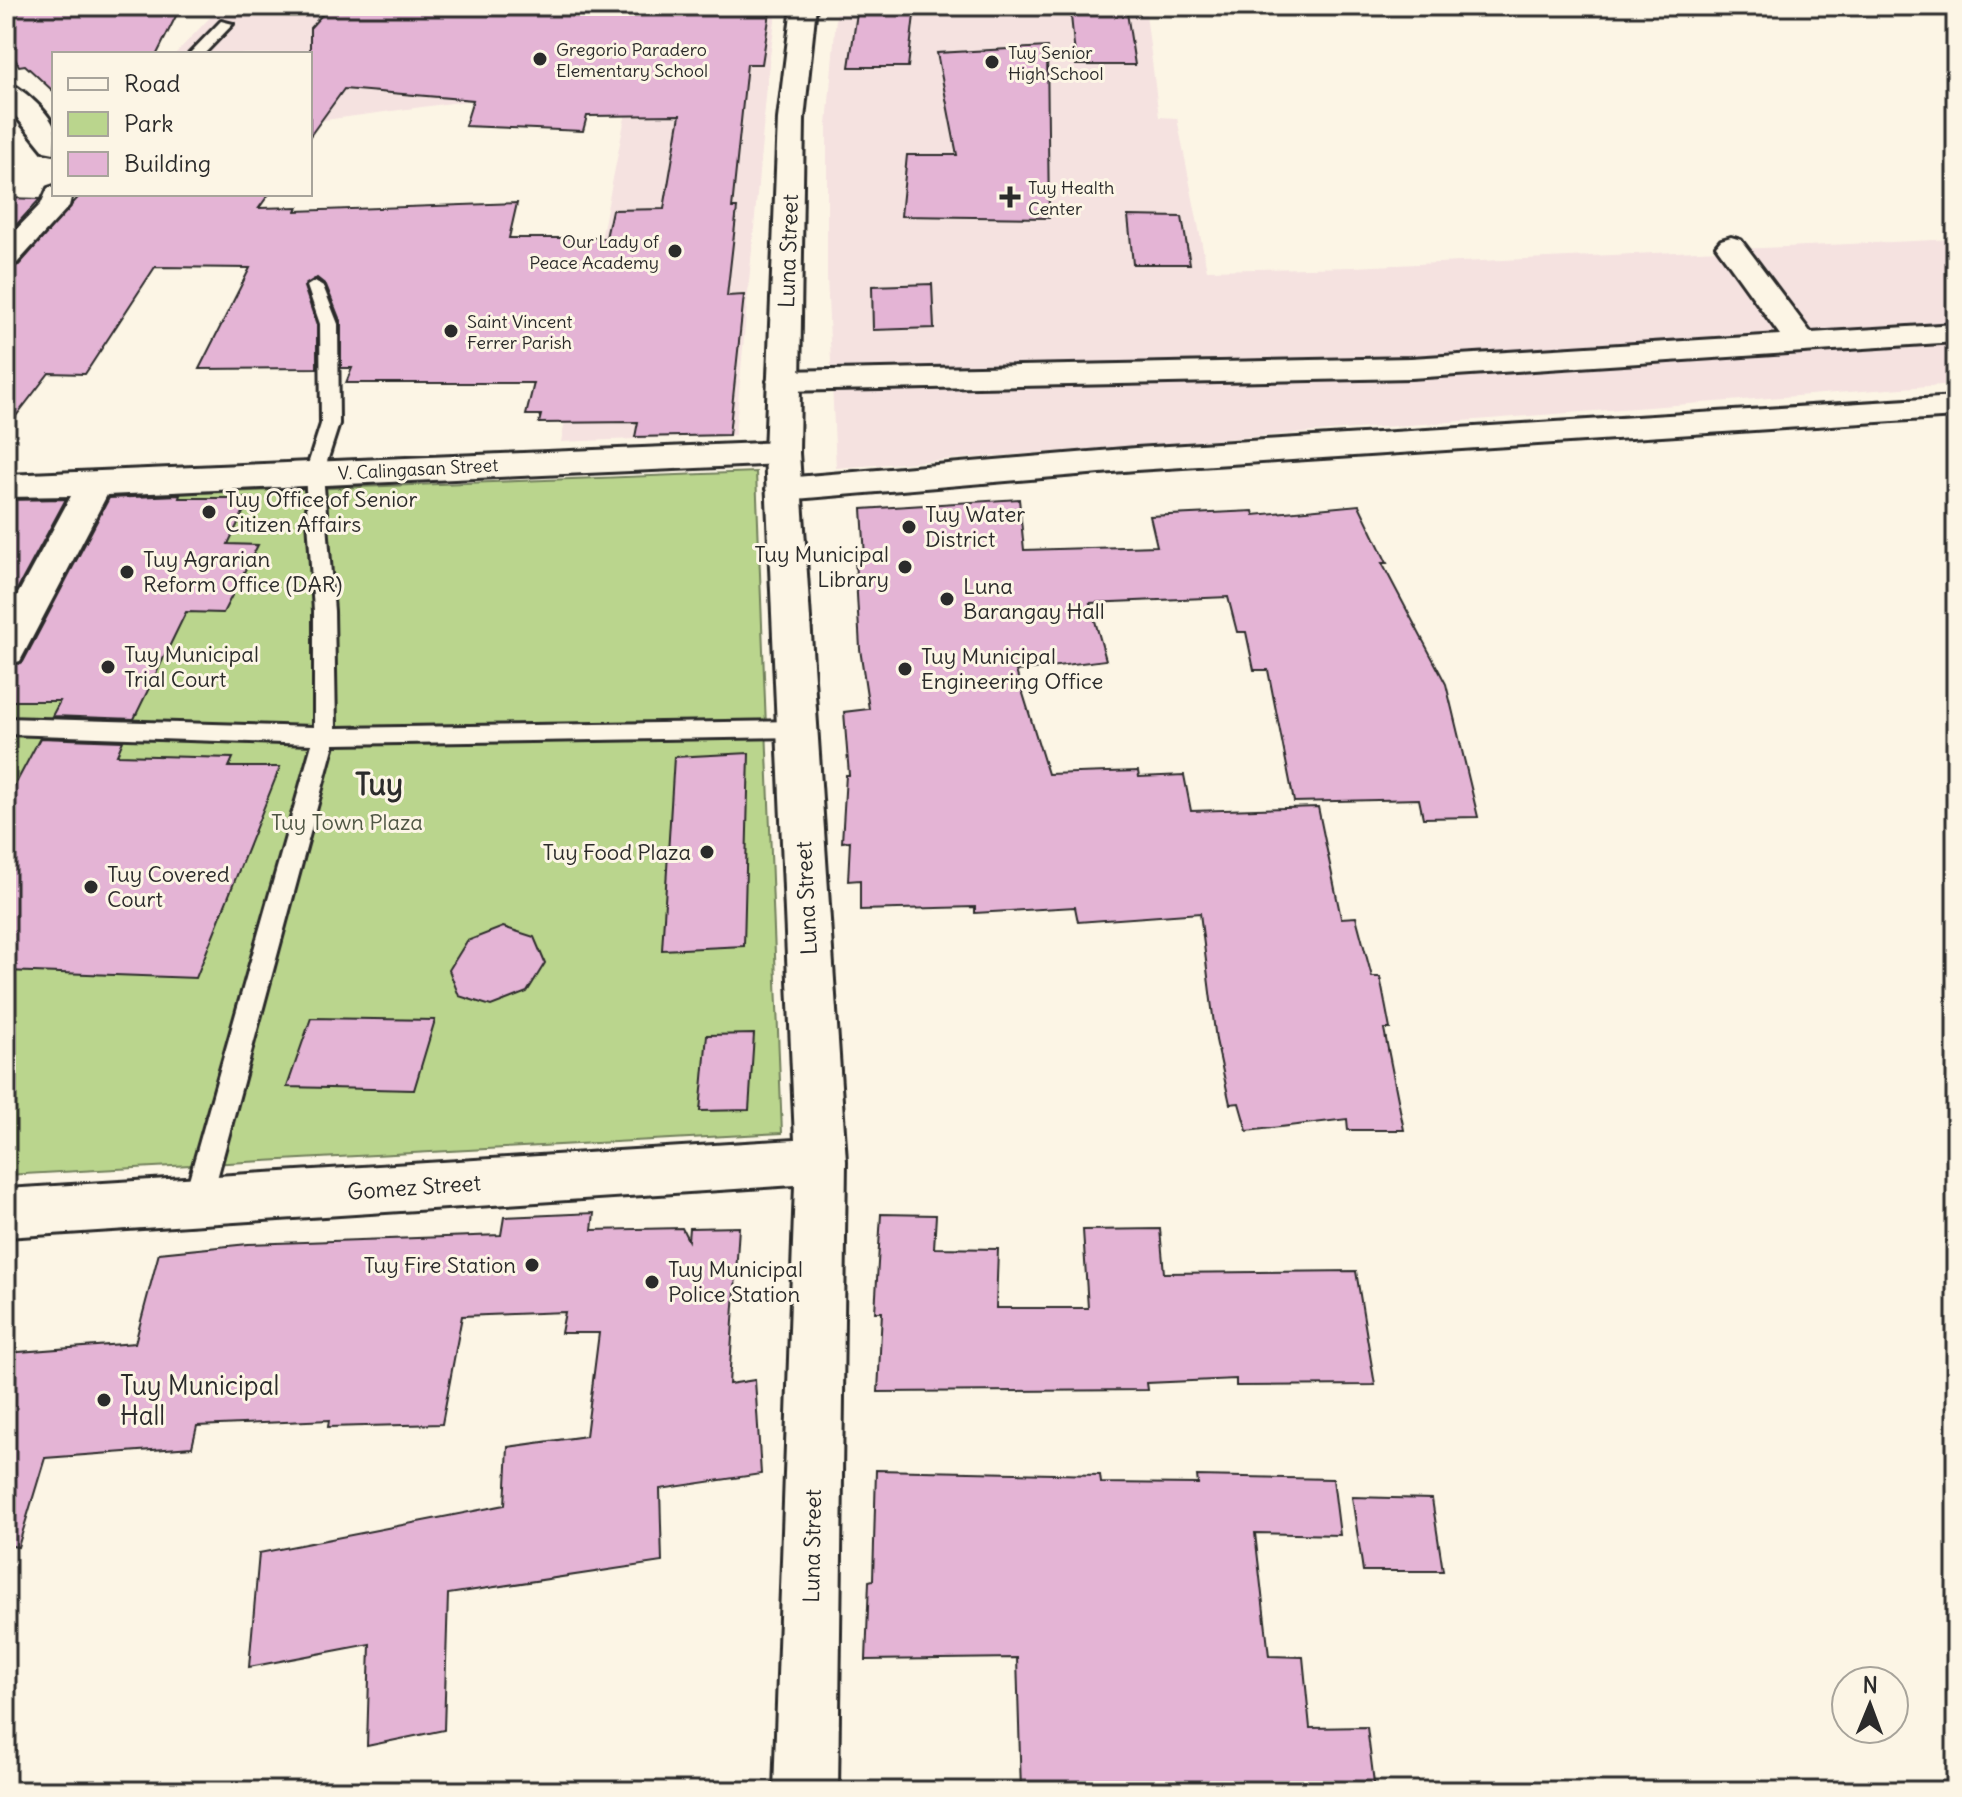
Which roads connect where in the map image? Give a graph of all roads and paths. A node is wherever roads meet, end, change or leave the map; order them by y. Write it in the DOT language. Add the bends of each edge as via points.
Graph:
graph roads {
  1 [pos="804,6"];
  2 [pos="226,24"];
  3 [pos="198,52"];
  4 [pos="6,90"];
  5 [pos="52,142"];
  6 [pos="58,196"];
  7 [pos="1731,246"];
  8 [pos="6,257"];
  9 [pos="315,286"];
  10 [pos="1956,308"];
  11 [pos="1792,330"];
  12 [pos="1956,333"];
  13 [pos="784,367"];
  14 [pos="1956,407"];
  15 [pos="783,471"];
  16 [pos="314,474"];
  17 [pos="95,484"];
  18 [pos="6,486"];
  19 [pos="6,651"];
  20 [pos="6,726"];
  21 [pos="797,729"];
  22 [pos="325,736"];
  23 [pos="821,1161"];
  24 [pos="197,1201"];
  25 [pos="6,1213"];
  26 [pos="806,1791"];
  1 -- 13 [label="street, Luna Street" via="791,119"];
  2 -- 3 [label="lane"];
  4 -- 5 [label="street"];
  6 -- 8 [label="street" via="55,206"];
  7 -- 11 [label="street"];
  9 -- 16 [label="lane" via="329,324 330,424"];
  10 -- 11 [label="street"];
  11 -- 12 [label="street"];
  11 -- 13 [label="street" via="1411,368"];
  13 -- 15 [label="street, Luna Street"];
  14 -- 15 [label="street, V. Calingasan Street" via="1136,459"];
  15 -- 16 [label="street, V. Calingasan Street"];
  15 -- 21 [label="street, Luna Street"];
  16 -- 17 [label="street, V. Calingasan Street"];
  16 -- 22 [label="lane" via="324,611"];
  17 -- 18 [label="street, V. Calingasan Street"];
  17 -- 19 [label="street"];
  20 -- 22 [label="lane"];
  21 -- 22 [label="lane"];
  21 -- 23 [label="street, Luna Street"];
  22 -- 24 [label="lane"];
  23 -- 24 [label="street, Gomez Street"];
  23 -- 26 [label="street, Luna Street"];
  24 -- 25 [label="street, Gomez Street"];
}
